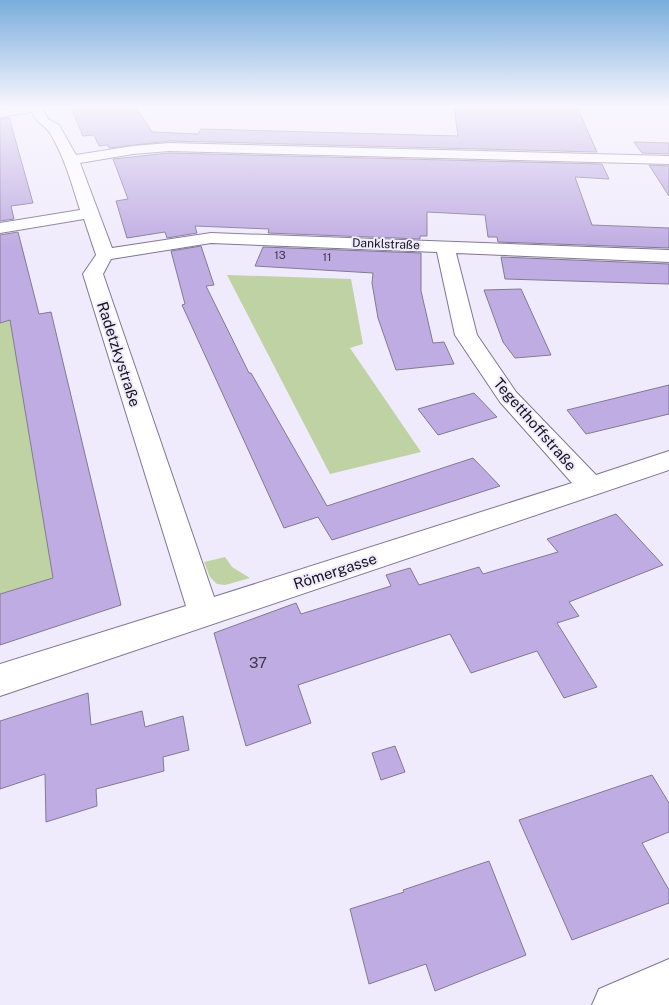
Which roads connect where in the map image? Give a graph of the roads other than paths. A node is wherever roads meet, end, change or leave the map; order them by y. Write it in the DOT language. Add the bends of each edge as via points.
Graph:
graph roads {
  1 [pos="68,154"];
  2 [pos="109,154"];
  3 [pos="434,154"];
  4 [pos="71,160"];
  5 [pos="669,160"];
  6 [pos="90,214"];
  7 [pos="0,228"];
  8 [pos="445,246"];
  9 [pos="105,255"];
  10 [pos="669,256"];
  11 [pos="669,460"];
  12 [pos="591,488"];
  13 [pos="204,614"];
  14 [pos="0,680"];
  15 [pos="669,982"];
  16 [pos="615,1005"];
  1 -- 4 [label="street"];
  2 -- 4 [label="street"];
  3 -- 5 [label="street"];
  4 -- 6 [label="street"];
  6 -- 7 [label="street"];
  6 -- 9 [label="street"];
  8 -- 9 [label="street, Danklstraße" via="211,238"];
  8 -- 10 [label="street, Danklstraße"];
  8 -- 12 [label="street, Tegetthoffstraße" via="466,335 508,398"];
  9 -- 13 [label="street, Radetzkystraße" via="93,274"];
  11 -- 12 [label="street, Römergasse"];
  12 -- 13 [label="street, Römergasse"];
  13 -- 14 [label="street, Römergasse"];
  15 -- 16 [label="street"];
}
